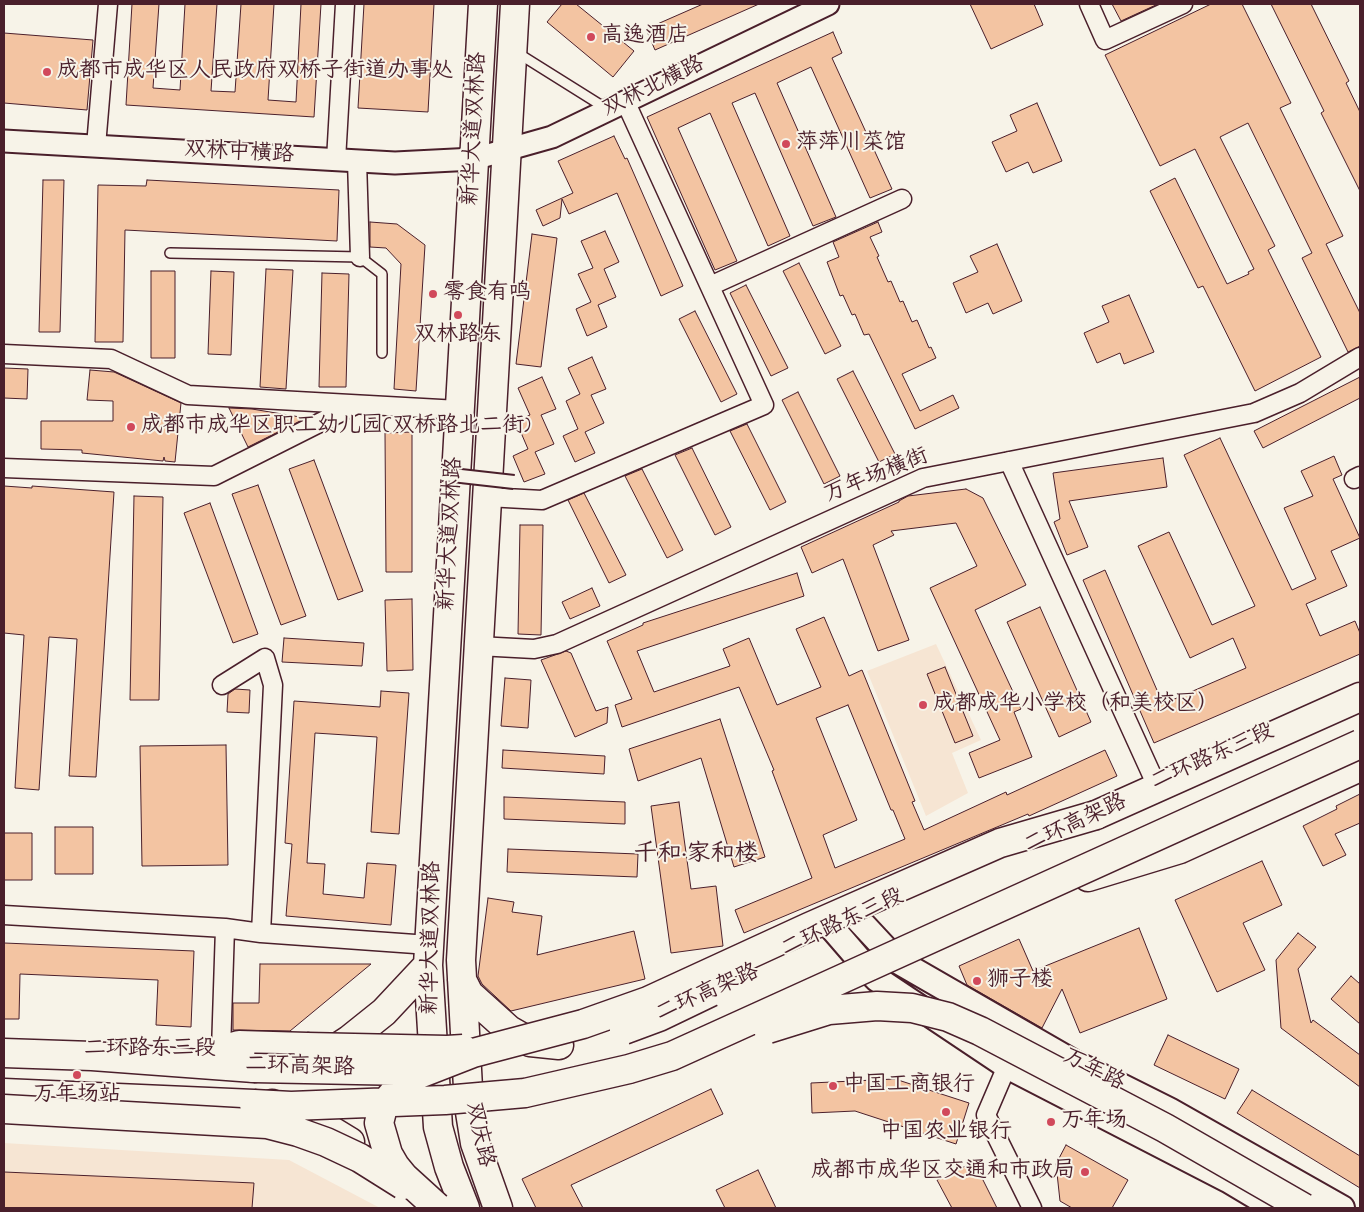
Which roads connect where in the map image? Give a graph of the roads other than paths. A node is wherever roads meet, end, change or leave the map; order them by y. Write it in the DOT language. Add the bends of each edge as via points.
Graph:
graph roads {
  1 [pos="108,4"];
  2 [pos="345,4"];
  3 [pos="483,4"];
  4 [pos="515,4"];
  5 [pos="828,4"];
  6 [pos="1088,4"];
  7 [pos="1183,4"];
  8 [pos="512,50"];
  9 [pos="617,106"];
  10 [pos="4,141"];
  11 [pos="96,146"];
  12 [pos="507,151"];
  13 [pos="474,159"];
  14 [pos="336,160"];
  15 [pos="357,161"];
  16 [pos="902,199"];
  17 [pos="170,253"];
  18 [pos="360,257"];
  19 [pos="710,286"];
  20 [pos="382,353"];
  21 [pos="4,354"];
  22 [pos="1360,357"];
  23 [pos="355,405"];
  24 [pos="459,410"];
  25 [pos="1009,462"];
  26 [pos="4,468"];
  27 [pos="443,474"];
  28 [pos="514,482"];
  29 [pos="487,497"];
  30 [pos="478,646"];
  31 [pos="222,685"];
  32 [pos="1360,691"];
  33 [pos="1360,697"];
  34 [pos="1360,744"];
  35 [pos="1360,749"];
  36 [pos="1360,767"];
  37 [pos="1156,784"];
  38 [pos="1096,815"];
  39 [pos="1060,886"];
  40 [pos="4,915"];
  41 [pos="856,917"];
  42 [pos="225,928"];
  43 [pos="832,928"];
  44 [pos="261,933"];
  45 [pos="429,955"];
  46 [pos="896,960"];
  47 [pos="870,972"];
  48 [pos="462,980"];
  49 [pos="500,1045"];
  50 [pos="559,1045"];
  51 [pos="221,1050"];
  52 [pos="4,1051"];
  53 [pos="314,1052"];
  54 [pos="672,1056"];
  55 [pos="466,1060"];
  56 [pos="434,1064"];
  57 [pos="1008,1066"];
  58 [pos="4,1089"];
  59 [pos="4,1093"];
  60 [pos="255,1096"];
  61 [pos="436,1105"];
  62 [pos="469,1106"];
  63 [pos="4,1109"];
  64 [pos="437,1208"];
  65 [pos="465,1208"];
  66 [pos="498,1208"];
  67 [pos="1032,1208"];
  68 [pos="1275,1208"];
  69 [pos="1304,1208"];
  70 [pos="1342,1208"];
  1 -- 11 [label="street"];
  2 -- 14 [label="street"];
  3 -- 13 [label="main road, 新华大道双林路"];
  4 -- 8 [label="main road, 新华大道双林路"];
  5 -- 9 [label="street, 双林北横路"];
  6 -- 7 [label="street" via="1105,40"];
  8 -- 9 [label="lane"];
  8 -- 12 [label="main road, 新华大道双林路"];
  9 -- 12 [label="street, 双林北横路" via="552,137"];
  9 -- 19 [label="street"];
  10 -- 11 [label="street, 双林中横路"];
  11 -- 14 [label="street, 双林中横路"];
  12 -- 13 [label="street, 双林北横路"];
  12 -- 29 [label="main road, 新华大道双林路"];
  13 -- 15 [label="street, 双林中横路" via="395,163"];
  13 -- 24 [label="main road, 新华大道双林路"];
  14 -- 15 [label="street, 双林中横路"];
  15 -- 18 [label="street"];
  16 -- 19 [label="street"];
  17 -- 18 [label="lane"];
  18 -- 20 [label="lane" via="382,274"];
  19 -- 29 [label="street" via="764,405 542,500"];
  21 -- 23 [label="street" via="111,359 188,395"];
  22 -- 25 [label="street, 万年场横街" via="1300,393 1254,413"];
  23 -- 24 [label="street"];
  23 -- 26 [label="street" via="214,476"];
  24 -- 45 [label="main road, 新华大道双林路"];
  25 -- 30 [label="street, 万年场横街" via="923,478 557,644 534,649"];
  25 -- 37 [label="street"];
  27 -- 28 [label="street, bridge"];
  29 -- 30 [label="main road, 新华大道双林路"];
  30 -- 48 [label="main road, 新华大道双林路"];
  31 -- 44 [label="street" via="264,658 273,684"];
  32 -- 37 [label="main road, 二环路东三段"];
  33 -- 38 [label="main road, 二环高架路"];
  34 -- 54 [label="main road, 二环高架路, bridge"];
  35 -- 39 [label="main road, 二环路东三段"];
  36 -- 39 [label="main road" via="1180,849"];
  37 -- 41 [label="main road, 二环路东三段"];
  38 -- 49 [label="main road, bridge" via="1000,843 648,1001 583,1024"];
  38 -- 52 [label="main road, 二环高架路, bridge" via="659,1017 592,1041 535,1056 482,1066 408,1070 254,1068"];
  39 -- 46 [label="main road, 二环路东三段"];
  40 -- 42 [label="street"];
  41 -- 43 [label="main road, 二环路东三段"];
  41 -- 46 [label="main road, 万年路"];
  42 -- 44 [label="street"];
  42 -- 51 [label="street"];
  43 -- 47 [label="main road, 万年路"];
  43 -- 50 [label="main road, 二环路东三段" via="648,1014"];
  44 -- 45 [label="street"];
  45 -- 53 [label="main road" via="384,1012 349,1040"];
  45 -- 56 [label="main road, 新华大道双林路"];
  46 -- 47 [label="main road, 二环路东三段"];
  46 -- 70 [label="main road, 万年路" via="1073,1062 1169,1110"];
  47 -- 57 [label="main road, 万年路"];
  47 -- 62 [label="main road, 二环路东三段" via="657,1069 514,1102"];
  48 -- 50 [label="main road" via="469,994 509,1030 530,1042"];
  48 -- 55 [label="main road, 新华大道双林路"];
  49 -- 53 [label="main road, bridge" via="447,1050"];
  49 -- 64 [label="main road, bridge" via="414,1076 402,1083 382,1111 379,1123 388,1154 404,1177"];
  50 -- 55 [label="main road, 二环路东三段"];
  51 -- 52 [label="main road, 二环路东三段"];
  51 -- 53 [label="main road" via="239,1045"];
  53 -- 56 [label="main road, 二环路东三段"];
  54 -- 59 [label="main road, 二环高架路, bridge" via="525,1094 446,1100 291,1106"];
  54 -- 69 [label="main road, bridge" via="829,1010 877,1006 912,1008 948,1017 980,1031 1165,1128"];
  55 -- 56 [label="main road, 二环路东三段"];
  55 -- 62 [label="main road, 双庆路"];
  56 -- 61 [label="main road, 双庆路"];
  57 -- 67 [label="street" via="986,1115"];
  57 -- 68 [label="main road, 万年路" via="1228,1180"];
  58 -- 60 [label="main road, 二环路东三段"];
  60 -- 61 [label="main road, 二环路东三段"];
  60 -- 64 [label="main road" via="332,1131 363,1149 402,1174"];
  61 -- 62 [label="main road, 二环路东三段"];
  61 -- 65 [label="main road, 双庆路" via="438,1127 449,1167"];
  62 -- 66 [label="main road, 双庆路" via="474,1143"];
  63 -- 64 [label="main road, bridge" via="267,1124 298,1132 360,1158"];
}
